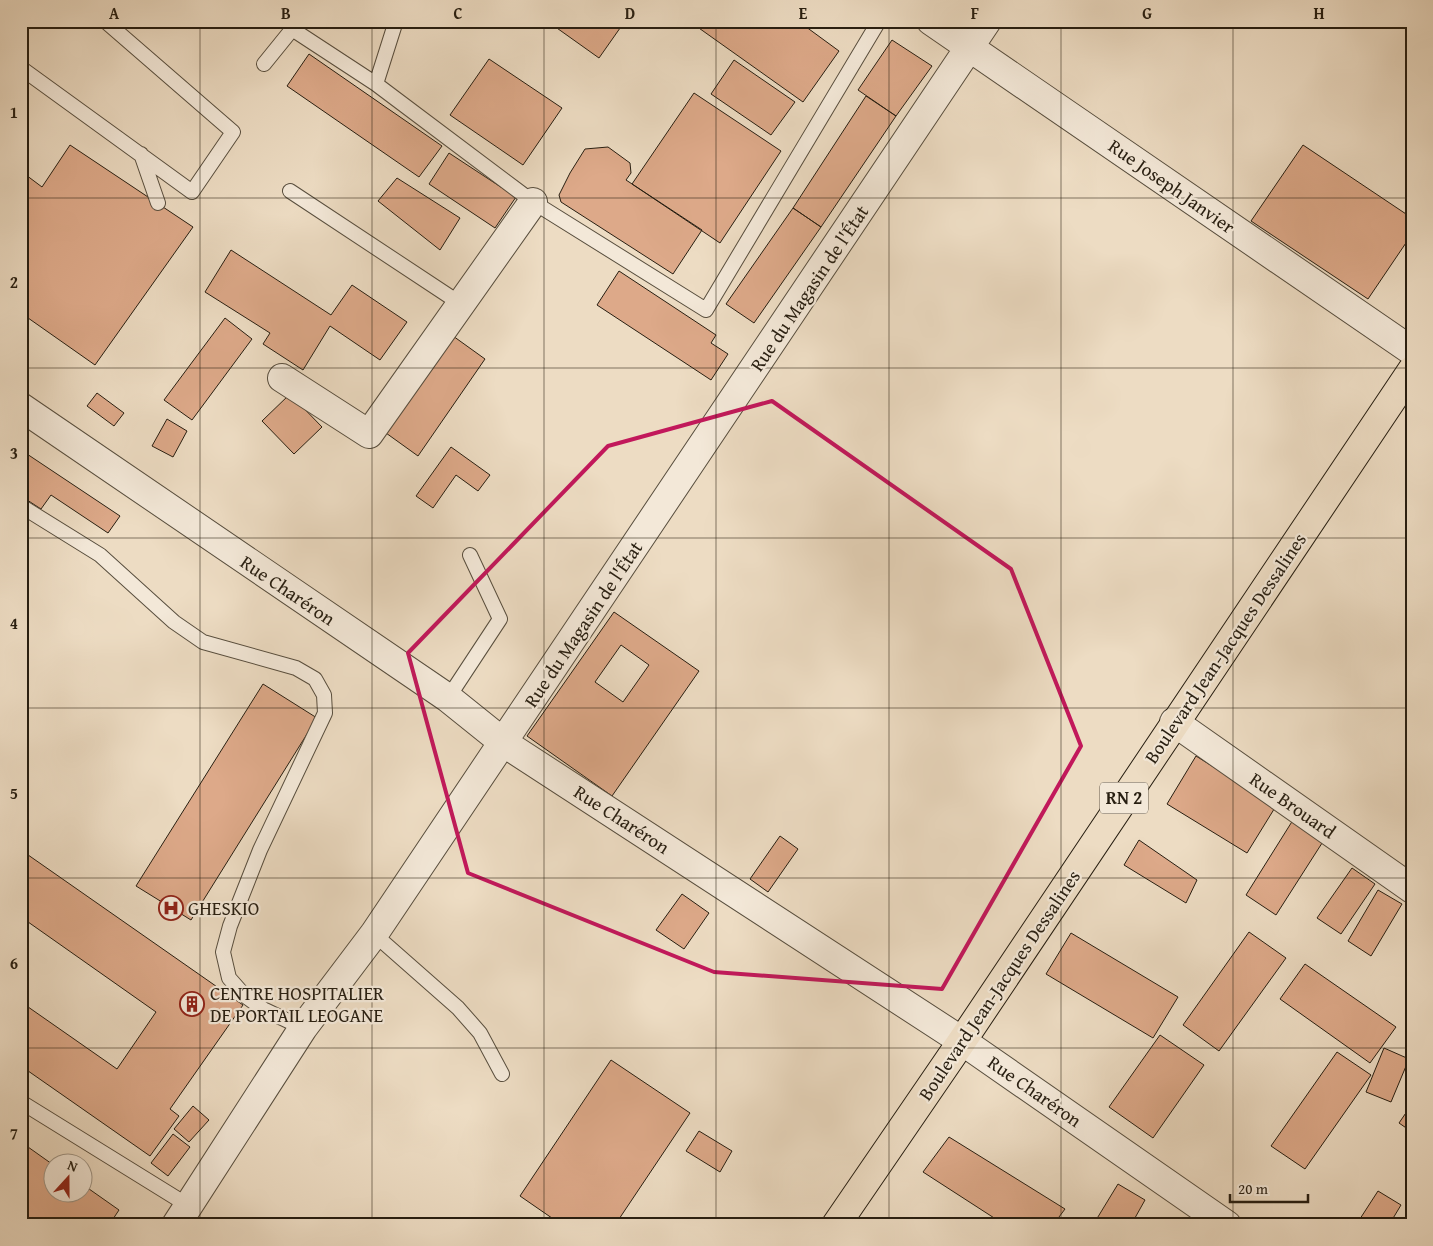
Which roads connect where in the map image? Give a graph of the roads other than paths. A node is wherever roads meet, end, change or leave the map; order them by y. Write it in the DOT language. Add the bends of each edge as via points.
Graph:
graph roads {
  1 [pos="105,21"];
  2 [pos="396,21"];
  3 [pos="879,21"];
  4 [pos="931,21"];
  5 [pos="987,21"];
  6 [pos="295,25"];
  7 [pos="969,47"];
  8 [pos="264,64"];
  9 [pos="21,68"];
  10 [pos="376,84"];
  11 [pos="141,154"];
  12 [pos="290,191"];
  13 [pos="533,202"];
  14 [pos="158,203"];
  15 [pos="461,304"];
  16 [pos="1412,351"];
  17 [pos="1412,370"];
  18 [pos="282,378"];
  19 [pos="21,407"];
  20 [pos="21,506"];
  21 [pos="470,556"];
  22 [pos="448,698"];
  23 [pos="1174,722"];
  24 [pos="504,743"];
  25 [pos="1412,888"];
  26 [pos="374,934"];
  27 [pos="303,1028"];
  28 [pos="962,1041"];
  29 [pos="502,1074"];
  30 [pos="21,1102"];
  31 [pos="182,1216"];
  32 [pos="836,1225"];
  33 [pos="1226,1225"];
  1 -- 11 [label="lane" via="232,132 192,192"];
  2 -- 10 [label="lane"];
  3 -- 13 [label="lane" via="706,310"];
  4 -- 7 [label="street, Rue Joseph Janvier"];
  5 -- 7 [label="street, Rue du Magasin de l'État"];
  6 -- 8 [label="lane"];
  6 -- 10 [label="lane"];
  7 -- 16 [label="street, Rue Joseph Janvier"];
  7 -- 24 [label="street, Rue du Magasin de l'État"];
  9 -- 11 [label="lane"];
  10 -- 13 [label="lane"];
  11 -- 14 [label="lane"];
  12 -- 15 [label="lane"];
  13 -- 15 [label="street"];
  15 -- 18 [label="street" via="369,434"];
  17 -- 23 [label="main road, Boulevard Jean-Jacques Dessalines / RN 2"];
  19 -- 22 [label="street, Rue Charéron"];
  20 -- 27 [label="lane" via="100,555 174,622 203,642 296,668 315,679 324,695 325,713 260,850 223,952 229,978 244,995 263,1009"];
  21 -- 22 [label="lane" via="500,619"];
  22 -- 24 [label="street, Rue Charéron"];
  23 -- 25 [label="street, Rue Brouard"];
  23 -- 28 [label="main road, Boulevard Jean-Jacques Dessalines / RN 2"];
  24 -- 26 [label="street, Rue du Magasin de l'État"];
  24 -- 28 [label="street, Rue Charéron"];
  26 -- 27 [label="street, Rue du Magasin de l'État"];
  26 -- 29 [label="lane" via="458,1008 480,1033"];
  27 -- 31 [label="street, Rue du Magasin de l'État"];
  28 -- 32 [label="main road, Boulevard Jean-Jacques Dessalines / RN 2"];
  28 -- 33 [label="street, Rue Charéron"];
  30 -- 31 [label="lane"];
}
